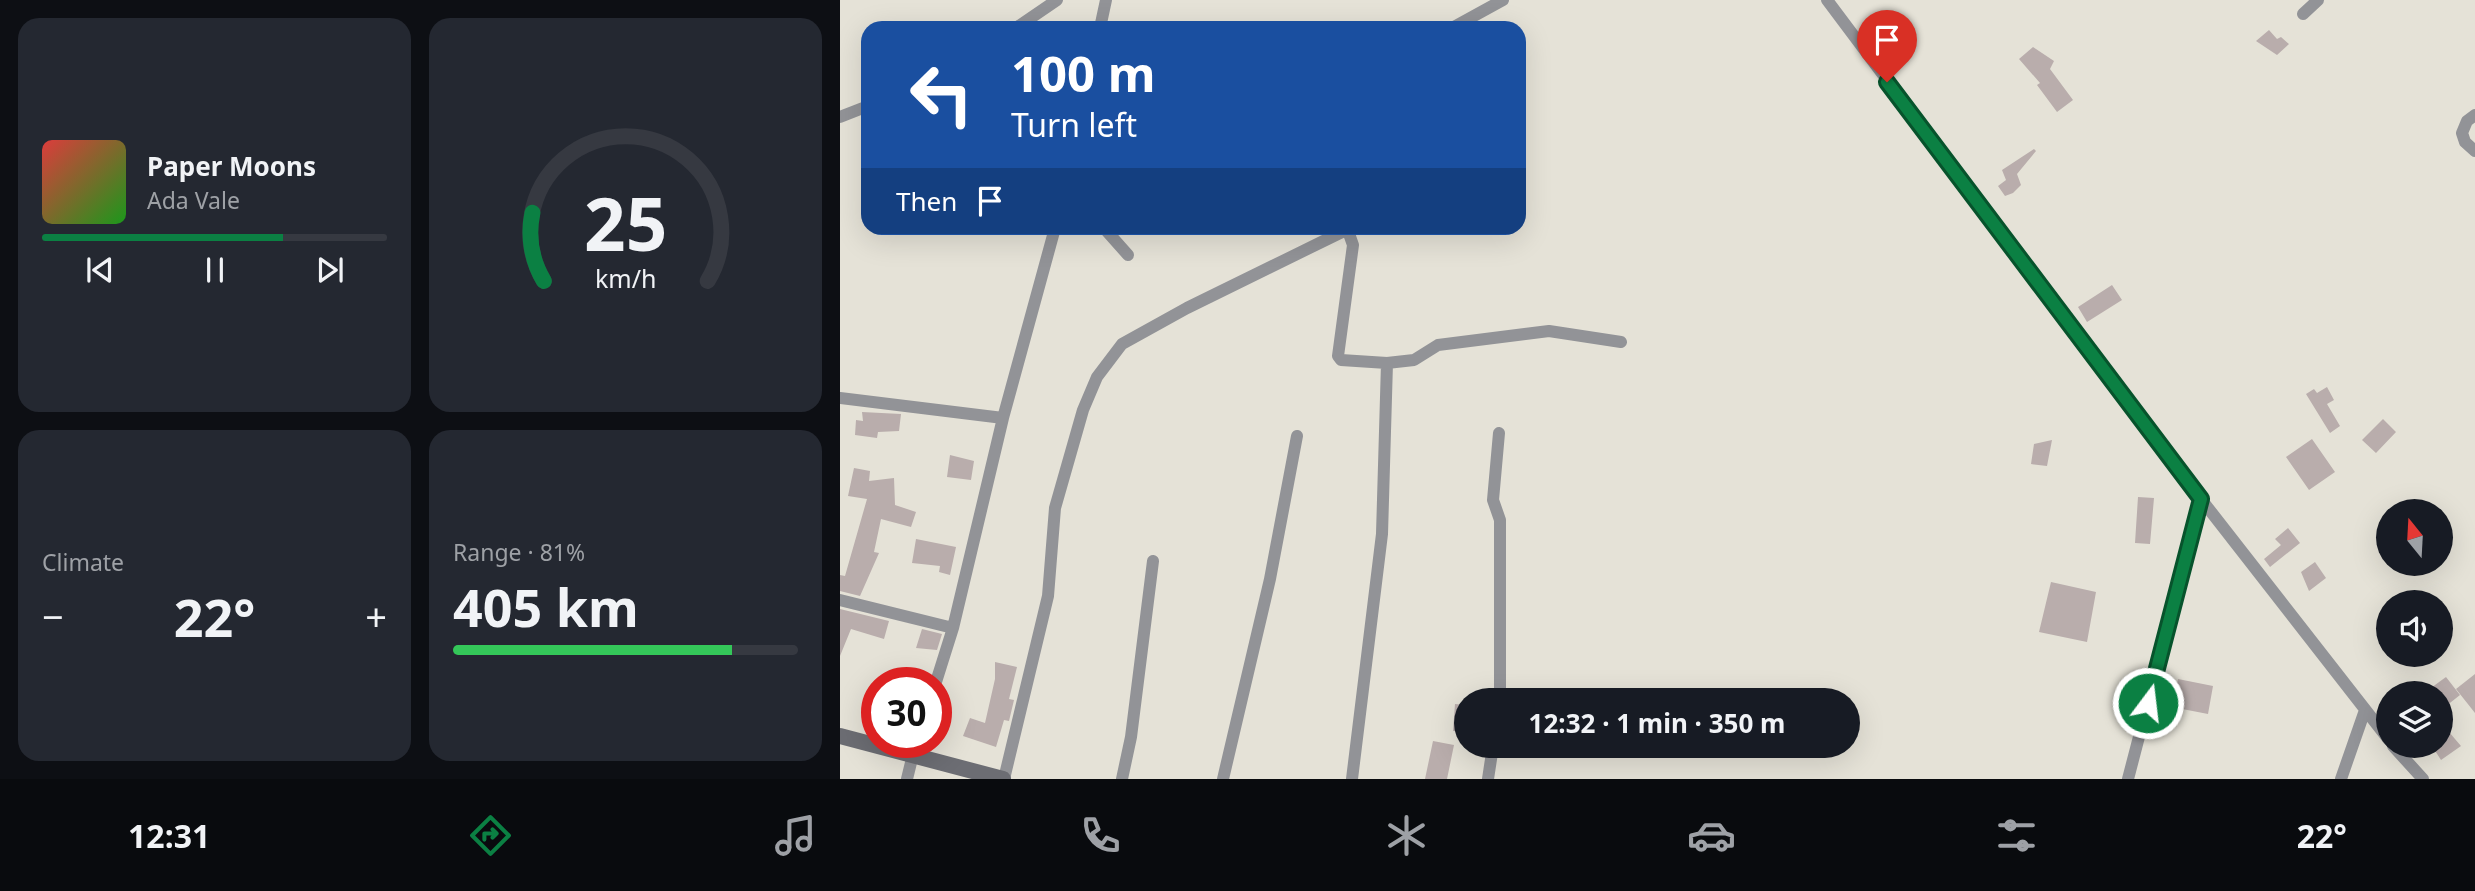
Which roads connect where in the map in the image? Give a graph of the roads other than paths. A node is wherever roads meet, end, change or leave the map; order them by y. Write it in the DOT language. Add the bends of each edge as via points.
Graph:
graph roads {
  1 [pos="1056,0"];
  2 [pos="1106,0"];
  3 [pos="1503,0"];
  4 [pos="1827,0"];
  5 [pos="2318,0"];
  6 [pos="2302,13"];
  7 [pos="1026,21"];
  8 [pos="1102,21"];
  9 [pos="1465,21"];
  10 [pos="861,109"];
  11 [pos="2475,115"];
  12 [pos="840,117"];
  13 [pos="2475,151"];
  14 [pos="1053,235"];
  15 [pos="1110,235"];
  16 [pos="1334,235"];
  17 [pos="1349,235"];
  18 [pos="1128,255"];
  19 [pos="1621,342"];
  20 [pos="1387,363"];
  21 [pos="840,398"];
  22 [pos="1003,418"];
  23 [pos="1499,433"];
  24 [pos="1297,436"];
  25 [pos="2201,499"];
  26 [pos="1153,561"];
  27 [pos="840,600"];
  28 [pos="953,628"];
  29 [pos="941,667"];
  30 [pos="1500,688"];
  31 [pos="2364,713"];
  32 [pos="2376,726"];
  33 [pos="840,736"];
  34 [pos="861,739"];
  35 [pos="912,758"];
  36 [pos="943,758"];
  37 [pos="1491,758"];
  38 [pos="2404,758"];
  39 [pos="907,779"];
  40 [pos="1004,779"];
  41 [pos="1122,779"];
  42 [pos="1223,779"];
  43 [pos="1352,779"];
  44 [pos="1488,779"];
  45 [pos="2128,779"];
  46 [pos="2341,779"];
  47 [pos="2423,779"];
  1 -- 7 [label="street"];
  2 -- 8 [label="street"];
  3 -- 9 [label="street"];
  4 -- 25 [label="street"];
  5 -- 6 [label="street"];
  10 -- 12 [label="street"];
  11 -- 13 [label="street" via="2462,132"];
  14 -- 22 [label="street"];
  15 -- 18 [label="street"];
  16 -- 40 [label="street" via="1122,344 1097,377 1055,508 1048,596"];
  17 -- 20 [label="street" via="1353,245 1338,356 1341,360"];
  19 -- 20 [label="street" via="1549,331 1505,334 1438,345 1414,360"];
  20 -- 43 [label="street" via="1382,534"];
  21 -- 22 [label="street"];
  22 -- 28 [label="street"];
  23 -- 30 [label="street" via="1493,500 1500,520"];
  24 -- 42 [label="street" via="1265,606"];
  25 -- 31 [label="street"];
  25 -- 45 [label="street"];
  26 -- 41 [label="street"];
  27 -- 28 [label="street"];
  28 -- 29 [label="street"];
  31 -- 32 [label="street"];
  31 -- 46 [label="street"];
  33 -- 34 [label="main road"];
  35 -- 39 [label="street"];
  36 -- 40 [label="main road"];
  37 -- 44 [label="street"];
  38 -- 47 [label="street"];
}
